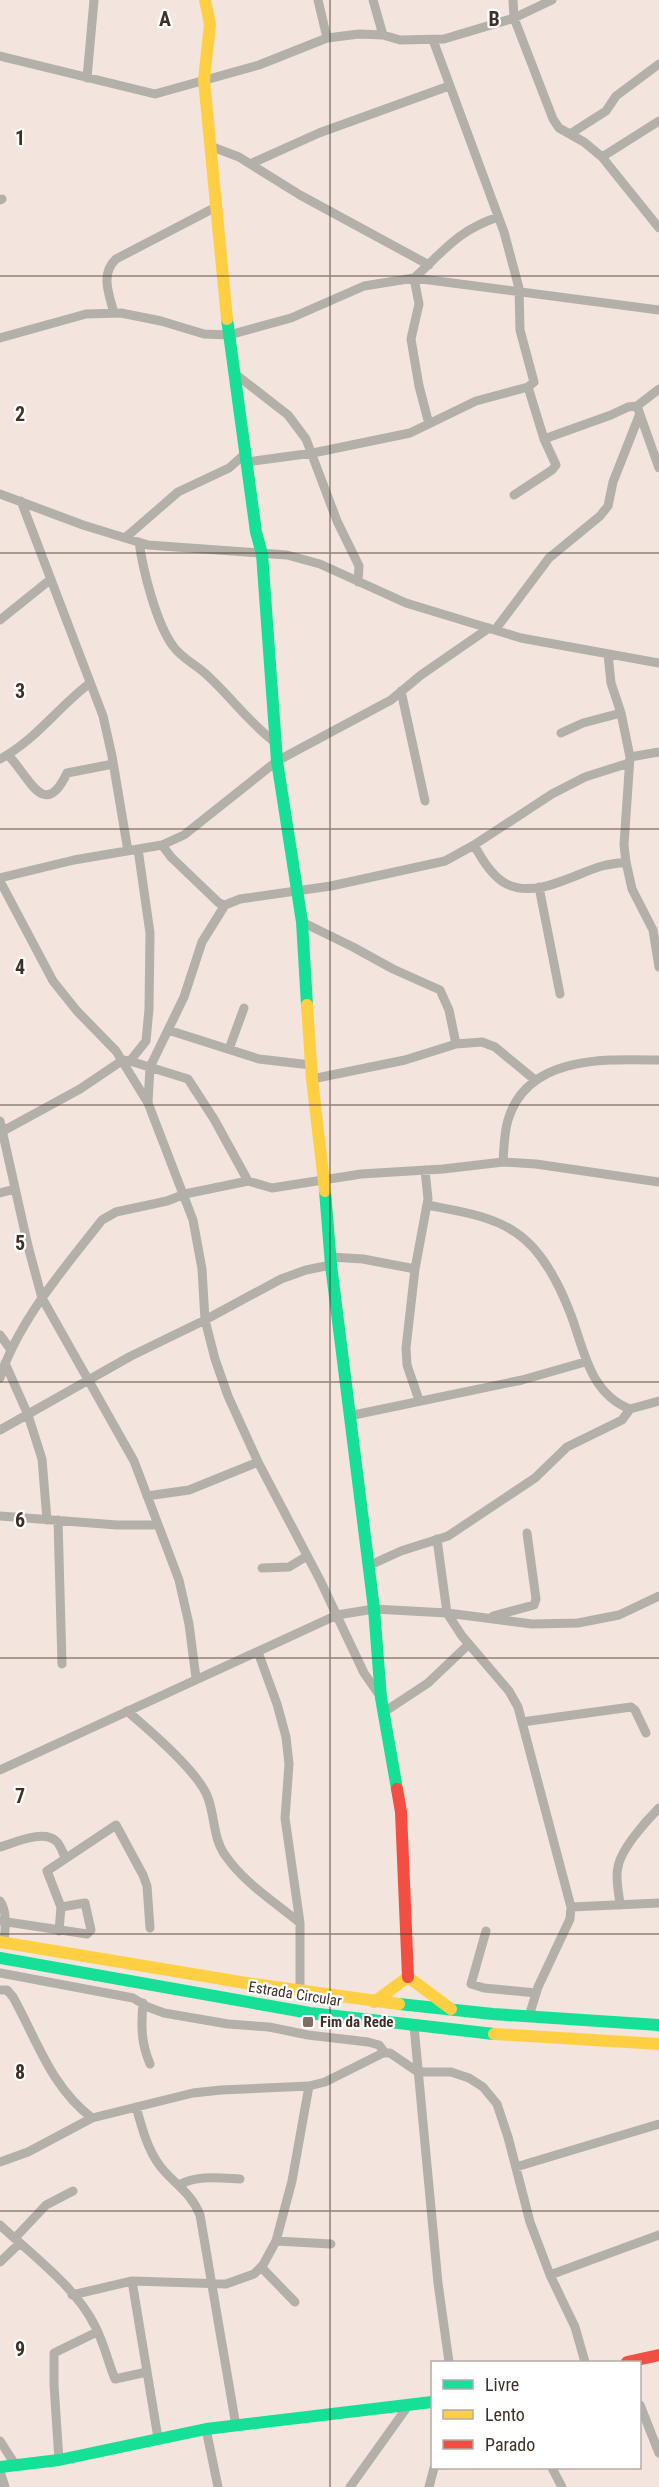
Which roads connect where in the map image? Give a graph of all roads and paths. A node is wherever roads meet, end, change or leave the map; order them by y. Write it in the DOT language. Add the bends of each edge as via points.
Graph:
graph roads {
  1 [pos="94,0"];
  2 [pos="206,0"];
  3 [pos="318,0"];
  4 [pos="372,0"];
  5 [pos="513,0"];
  6 [pos="552,0"];
  7 [pos="514,18"];
  8 [pos="383,35"];
  9 [pos="327,38"];
  10 [pos="434,40"];
  11 [pos="0,56"];
  12 [pos="659,64"];
  13 [pos="87,78"];
  14 [pos="204,80"];
  15 [pos="449,86"];
  16 [pos="659,121"];
  17 [pos="570,134"];
  18 [pos="210,146"];
  19 [pos="602,157"];
  20 [pos="250,164"];
  21 [pos="216,207"];
  22 [pos="498,216"];
  23 [pos="659,228"];
  24 [pos="429,265"];
  25 [pos="414,278"];
  26 [pos="519,293"];
  27 [pos="659,310"];
  28 [pos="114,313"];
  29 [pos="229,335"];
  30 [pos="0,338"];
  31 [pos="234,373"];
  32 [pos="528,387"];
  33 [pos="659,389"];
  34 [pos="637,406"];
  35 [pos="639,416"];
  36 [pos="429,424"];
  37 [pos="544,439"];
  38 [pos="313,453"];
  39 [pos="247,462"];
  40 [pos="229,468"];
  41 [pos="659,468"];
  42 [pos="0,494"];
  43 [pos="514,495"];
  44 [pos="21,501"];
  45 [pos="125,538"];
  46 [pos="139,542"];
  47 [pos="262,554"];
  48 [pos="51,579"];
  49 [pos="358,582"];
  50 [pos="0,620"];
  51 [pos="492,629"];
  52 [pos="608,654"];
  53 [pos="659,663"];
  54 [pos="90,683"];
  55 [pos="401,692"];
  56 [pos="621,713"];
  57 [pos="561,733"];
  58 [pos="276,743"];
  59 [pos="659,752"];
  60 [pos="4,757"];
  61 [pos="629,760"];
  62 [pos="277,761"];
  63 [pos="113,764"];
  64 [pos="425,801"];
  65 [pos="162,845"];
  66 [pos="474,845"];
  67 [pos="133,850"];
  68 [pos="626,862"];
  69 [pos="0,879"];
  70 [pos="539,887"];
  71 [pos="296,891"];
  72 [pos="225,906"];
  73 [pos="302,922"];
  74 [pos="659,967"];
  75 [pos="560,994"];
  76 [pos="244,1008"];
  77 [pos="168,1030"];
  78 [pos="456,1044"];
  79 [pos="229,1049"];
  80 [pos="659,1060"];
  81 [pos="127,1061"];
  82 [pos="311,1065"];
  83 [pos="150,1067"];
  84 [pos="312,1079"];
  85 [pos="535,1080"];
  86 [pos="148,1103"];
  87 [pos="0,1121"];
  88 [pos="3,1131"];
  89 [pos="503,1162"];
  90 [pos="425,1170"];
  91 [pos="324,1179"];
  92 [pos="248,1181"];
  93 [pos="659,1182"];
  94 [pos="15,1189"];
  95 [pos="0,1193"];
  96 [pos="184,1194"];
  97 [pos="428,1205"];
  98 [pos="331,1261"];
  99 [pos="415,1269"];
  100 [pos="42,1298"];
  101 [pos="205,1320"];
  102 [pos="0,1335"];
  103 [pos="11,1350"];
  104 [pos="585,1362"];
  105 [pos="5,1363"];
  106 [pos="0,1378"];
  107 [pos="90,1380"];
  108 [pos="419,1400"];
  109 [pos="659,1401"];
  110 [pos="630,1409"];
  111 [pos="28,1415"];
  112 [pos="349,1416"];
  113 [pos="0,1430"];
  114 [pos="258,1462"];
  115 [pos="147,1496"];
  116 [pos="0,1516"];
  117 [pos="53,1520"];
  118 [pos="158,1525"];
  119 [pos="527,1533"];
  120 [pos="437,1539"];
  121 [pos="307,1556"];
  122 [pos="368,1566"];
  123 [pos="262,1568"];
  124 [pos="659,1596"];
  125 [pos="374,1609"];
  126 [pos="447,1613"];
  127 [pos="337,1615"];
  128 [pos="488,1617"];
  129 [pos="469,1644"];
  130 [pos="258,1652"];
  131 [pos="62,1664"];
  132 [pos="196,1678"];
  133 [pos="381,1698"];
  134 [pos="127,1711"];
  135 [pos="384,1712"];
  136 [pos="522,1722"];
  137 [pos="646,1733"];
  138 [pos="0,1770"];
  139 [pos="659,1808"];
  140 [pos="0,1847"];
  141 [pos="65,1857"];
  142 [pos="0,1901"];
  143 [pos="659,1903"];
  144 [pos="620,1905"];
  145 [pos="61,1906"];
  146 [pos="571,1907"];
  147 [pos="2,1922"];
  148 [pos="300,1923"];
  149 [pos="150,1928"];
  150 [pos="59,1930"];
  151 [pos="486,1930"];
  152 [pos="2,1942"];
  153 [pos="5,1959"];
  154 [pos="1,1974"];
  155 [pos="408,1977"];
  156 [pos="0,1990"];
  157 [pos="300,1993"];
  158 [pos="536,1993"];
  159 [pos="374,2002"];
  160 [pos="143,2003"];
  161 [pos="451,2009"];
  162 [pos="530,2016"];
  163 [pos="659,2025"];
  164 [pos="414,2026"];
  165 [pos="659,2044"];
  166 [pos="385,2053"];
  167 [pos="150,2064"];
  168 [pos="418,2072"];
  169 [pos="309,2086"];
  170 [pos="136,2107"];
  171 [pos="92,2118"];
  172 [pos="659,2124"];
  173 [pos="0,2162"];
  174 [pos="516,2167"];
  175 [pos="240,2179"];
  176 [pos="179,2185"];
  177 [pos="73,2191"];
  178 [pos="0,2225"];
  179 [pos="659,2235"];
  180 [pos="17,2240"];
  181 [pos="276,2241"];
  182 [pos="331,2244"];
  183 [pos="0,2262"];
  184 [pos="261,2267"];
  185 [pos="550,2276"];
  186 [pos="132,2281"];
  187 [pos="212,2284"];
  188 [pos="72,2295"];
  189 [pos="295,2302"];
  190 [pos="97,2332"];
  191 [pos="659,2355"];
  192 [pos="449,2361"];
  193 [pos="585,2361"];
  194 [pos="642,2364"];
  195 [pos="147,2372"];
  196 [pos="431,2402"];
  197 [pos="408,2406"];
  198 [pos="641,2410"];
  199 [pos="236,2426"];
  200 [pos="206,2429"];
  201 [pos="158,2438"];
  202 [pos="0,2440"];
  203 [pos="659,2453"];
  204 [pos="59,2460"];
  205 [pos="16,2466"];
  206 [pos="0,2469"];
  207 [pos="434,2469"];
  208 [pos="553,2469"];
  209 [pos="4,2487"];
  210 [pos="218,2487"];
  211 [pos="350,2487"];
  212 [pos="429,2487"];
  213 [pos="562,2487"];
  1 -- 13 [label="street"];
  2 -- 14 [label="street" via="210,24"];
  3 -- 9 [label="street"];
  4 -- 8 [label="street"];
  5 -- 7 [label="street"];
  6 -- 7 [label="street"];
  7 -- 10 [label="street" via="475,32"];
  7 -- 17 [label="street" via="553,119"];
  8 -- 9 [label="street"];
  8 -- 10 [label="street"];
  9 -- 14 [label="street" via="259,65"];
  10 -- 15 [label="street"];
  11 -- 13 [label="street"];
  12 -- 17 [label="street" via="616,96 606,111"];
  13 -- 14 [label="street" via="155,94"];
  14 -- 18 [label="street"];
  15 -- 20 [label="street" via="319,133"];
  15 -- 22 [label="street"];
  16 -- 19 [label="street"];
  17 -- 19 [label="street"];
  18 -- 20 [label="street"];
  18 -- 21 [label="street"];
  19 -- 23 [label="street"];
  20 -- 24 [label="street"];
  21 -- 28 [label="street" via="116,259 108,267 106,279"];
  21 -- 29 [label="street"];
  22 -- 24 [label="street" via="473,225"];
  22 -- 26 [label="street"];
  24 -- 25 [label="street"];
  25 -- 26 [label="street"];
  25 -- 29 [label="street" via="364,286 291,318"];
  25 -- 36 [label="street" via="419,304 411,339"];
  26 -- 27 [label="street"];
  26 -- 32 [label="street" via="520,330 534,382"];
  28 -- 29 [label="street" via="204,334"];
  28 -- 30 [label="street" via="86,314"];
  29 -- 31 [label="street"];
  31 -- 38 [label="street" via="288,415"];
  31 -- 39 [label="street"];
  32 -- 36 [label="street" via="476,401"];
  32 -- 37 [label="street"];
  33 -- 34 [label="street"];
  34 -- 35 [label="street"];
  34 -- 37 [label="street"];
  35 -- 41 [label="street"];
  35 -- 51 [label="street" via="608,506 549,558"];
  36 -- 38 [label="street" via="410,433"];
  37 -- 43 [label="street" via="556,465"];
  38 -- 39 [label="street"];
  38 -- 49 [label="street" via="337,521 359,566"];
  39 -- 40 [label="street"];
  39 -- 40 [label="street"];
  39 -- 47 [label="street"];
  40 -- 45 [label="street" via="178,492"];
  42 -- 44 [label="street"];
  44 -- 45 [label="street"];
  44 -- 48 [label="street"];
  45 -- 46 [label="street"];
  46 -- 47 [label="street"];
  46 -- 58 [label="street" via="142,564 172,646 207,674 255,728"];
  47 -- 49 [label="street" via="287,555 320,564"];
  47 -- 58 [label="street"];
  48 -- 50 [label="street"];
  48 -- 54 [label="street"];
  49 -- 51 [label="street" via="406,603"];
  51 -- 52 [label="street"];
  51 -- 55 [label="street"];
  52 -- 53 [label="street"];
  52 -- 56 [label="street" via="611,683"];
  54 -- 60 [label="street" via="28,742"];
  54 -- 63 [label="street" via="103,716"];
  55 -- 62 [label="street"];
  55 -- 64 [label="street"];
  56 -- 57 [label="street"];
  56 -- 61 [label="street"];
  58 -- 62 [label="street"];
  59 -- 61 [label="street"];
  60 -- 63 [label="street" via="20,766 34,790 42,795 57,791 67,773"];
  61 -- 66 [label="street" via="552,794"];
  61 -- 68 [label="street"];
  62 -- 65 [label="street" via="184,835"];
  62 -- 71 [label="street"];
  63 -- 67 [label="street"];
  65 -- 67 [label="street"];
  65 -- 72 [label="street"];
  66 -- 70 [label="street" via="505,883"];
  66 -- 71 [label="street" via="437,863"];
  67 -- 69 [label="street"];
  67 -- 81 [label="street" via="150,933 149,1023 146,1041"];
  68 -- 70 [label="street" via="604,865"];
  68 -- 74 [label="street" via="632,889 653,930"];
  69 -- 81 [label="street" via="53,981"];
  70 -- 75 [label="street"];
  71 -- 72 [label="street" via="240,899"];
  71 -- 73 [label="street"];
  72 -- 77 [label="street" via="202,942 184,997"];
  73 -- 78 [label="street" via="440,990"];
  73 -- 82 [label="street"];
  76 -- 79 [label="street"];
  77 -- 79 [label="street"];
  77 -- 83 [label="street"];
  78 -- 84 [label="street" via="405,1060"];
  78 -- 85 [label="street" via="490,1043"];
  79 -- 82 [label="street" via="270,1061"];
  80 -- 85 [label="street" via="587,1061"];
  81 -- 83 [label="street"];
  81 -- 86 [label="street"];
  81 -- 88 [label="street"];
  82 -- 84 [label="street"];
  83 -- 86 [label="street"];
  83 -- 92 [label="street" via="188,1079"];
  84 -- 91 [label="street"];
  85 -- 89 [label="street" via="510,1113"];
  86 -- 96 [label="street"];
  87 -- 88 [label="street"];
  88 -- 94 [label="street"];
  89 -- 90 [label="street"];
  89 -- 93 [label="street"];
  90 -- 91 [label="street"];
  90 -- 97 [label="street"];
  91 -- 92 [label="street" via="272,1188"];
  91 -- 98 [label="street"];
  92 -- 96 [label="street"];
  94 -- 95 [label="street"];
  94 -- 100 [label="street"];
  96 -- 100 [label="street" via="108,1215"];
  96 -- 101 [label="street" via="198,1244"];
  97 -- 99 [label="street"];
  97 -- 104 [label="street" via="489,1220 516,1232 535,1250 562,1294"];
  98 -- 99 [label="street" via="363,1259"];
  98 -- 101 [label="street" via="281,1279"];
  98 -- 112 [label="street"];
  99 -- 108 [label="street" via="406,1348 407,1365"];
  100 -- 103 [label="street"];
  100 -- 107 [label="street"];
  101 -- 107 [label="street"];
  101 -- 114 [label="street" via="228,1396"];
  102 -- 103 [label="street"];
  103 -- 105 [label="street"];
  104 -- 108 [label="street" via="522,1380"];
  104 -- 110 [label="street" via="604,1392"];
  105 -- 106 [label="street"];
  105 -- 111 [label="street"];
  107 -- 111 [label="street"];
  107 -- 115 [label="street" via="134,1461"];
  108 -- 112 [label="street"];
  109 -- 110 [label="street"];
  110 -- 120 [label="street" via="622,1419 567,1447 535,1478 466,1526"];
  111 -- 113 [label="street"];
  111 -- 117 [label="street" via="42,1459"];
  112 -- 122 [label="street"];
  114 -- 115 [label="street" via="189,1490"];
  114 -- 121 [label="street"];
  115 -- 118 [label="street"];
  116 -- 117 [label="street"];
  117 -- 118 [label="street"];
  117 -- 131 [label="street"];
  118 -- 132 [label="street" via="179,1580"];
  119 -- 128 [label="street" via="534,1605"];
  120 -- 122 [label="street"];
  120 -- 126 [label="street"];
  121 -- 123 [label="street" via="289,1567"];
  121 -- 127 [label="street"];
  122 -- 125 [label="street"];
  124 -- 128 [label="street" via="619,1615 578,1623 532,1624"];
  125 -- 126 [label="street"];
  125 -- 127 [label="street"];
  125 -- 133 [label="street"];
  126 -- 128 [label="street"];
  126 -- 129 [label="street"];
  127 -- 130 [label="street"];
  127 -- 133 [label="street" via="364,1673"];
  129 -- 135 [label="street" via="428,1683"];
  129 -- 136 [label="street" via="509,1691"];
  130 -- 132 [label="street"];
  130 -- 148 [label="street" via="286,1737 289,1764 285,1818"];
  132 -- 134 [label="street"];
  133 -- 135 [label="street"];
  134 -- 138 [label="street"];
  134 -- 148 [label="street" via="176,1756 208,1796 223,1853 238,1873"];
  135 -- 155 [label="street" via="401,1812"];
  136 -- 137 [label="street" via="631,1707"];
  136 -- 146 [label="street"];
  139 -- 144 [label="street" via="620,1859"];
  140 -- 141 [label="street" via="47,1837 56,1841"];
  141 -- 145 [label="street" via="47,1871"];
  141 -- 149 [label="street" via="116,1825 147,1886"];
  142 -- 147 [label="street"];
  143 -- 144 [label="street"];
  144 -- 146 [label="street"];
  145 -- 150 [label="street"];
  145 -- 150 [label="street" via="86,1903 91,1930 81,1935"];
  146 -- 158 [label="street" via="570,1919"];
  147 -- 150 [label="street"];
  147 -- 152 [label="street"];
  148 -- 157 [label="street"];
  151 -- 158 [label="street" via="471,1984"];
  152 -- 157 [label="street, Estrada Circular"];
  153 -- 154 [label="street"];
  153 -- 164 [label="street, Estrada Circular" via="300,2011"];
  154 -- 160 [label="street"];
  155 -- 159 [label="street"];
  155 -- 161 [label="street"];
  156 -- 171 [label="street" via="7,1990 13,1997 42,2057 67,2095"];
  157 -- 159 [label="street, Estrada Circular"];
  158 -- 162 [label="street"];
  159 -- 161 [label="street, Estrada Circular"];
  160 -- 166 [label="street" via="164,2013 368,2042 379,2045"];
  160 -- 167 [label="street" via="143,2046"];
  161 -- 162 [label="street, Estrada Circular"];
  162 -- 163 [label="street, Estrada Circular"];
  164 -- 165 [label="street, Estrada Circular"];
  164 -- 168 [label="street"];
  166 -- 168 [label="street"];
  166 -- 169 [label="street"];
  168 -- 174 [label="street" via="451,2073 483,2087 497,2104"];
  168 -- 192 [label="street"];
  169 -- 170 [label="street" via="221,2090"];
  169 -- 181 [label="street" via="292,2181"];
  170 -- 171 [label="street"];
  170 -- 176 [label="street" via="154,2156"];
  171 -- 173 [label="street"];
  172 -- 174 [label="street"];
  174 -- 185 [label="street" via="530,2222"];
  175 -- 176 [label="street" via="206,2178"];
  176 -- 187 [label="street" via="189,2194 200,2215"];
  177 -- 180 [label="street" via="46,2205"];
  178 -- 180 [label="street"];
  179 -- 185 [label="street"];
  180 -- 183 [label="street"];
  180 -- 188 [label="street"];
  181 -- 182 [label="street"];
  181 -- 184 [label="street"];
  184 -- 187 [label="street" via="239,2281"];
  184 -- 189 [label="street"];
  185 -- 193 [label="street" via="575,2327"];
  186 -- 187 [label="street"];
  186 -- 188 [label="street"];
  186 -- 195 [label="street"];
  187 -- 199 [label="street"];
  188 -- 190 [label="street"];
  190 -- 195 [label="street" via="116,2380"];
  190 -- 204 [label="street" via="54,2354"];
  191 -- 194 [label="street"];
  195 -- 201 [label="street"];
  196 -- 197 [label="street"];
  197 -- 199 [label="street"];
  197 -- 211 [label="street"];
  198 -- 203 [label="street"];
  199 -- 200 [label="street"];
  200 -- 201 [label="street"];
  200 -- 210 [label="street"];
  201 -- 204 [label="street"];
  202 -- 205 [label="street"];
  204 -- 205 [label="street"];
  205 -- 206 [label="street"];
  206 -- 209 [label="street"];
  207 -- 212 [label="street"];
  208 -- 213 [label="street"];
}
